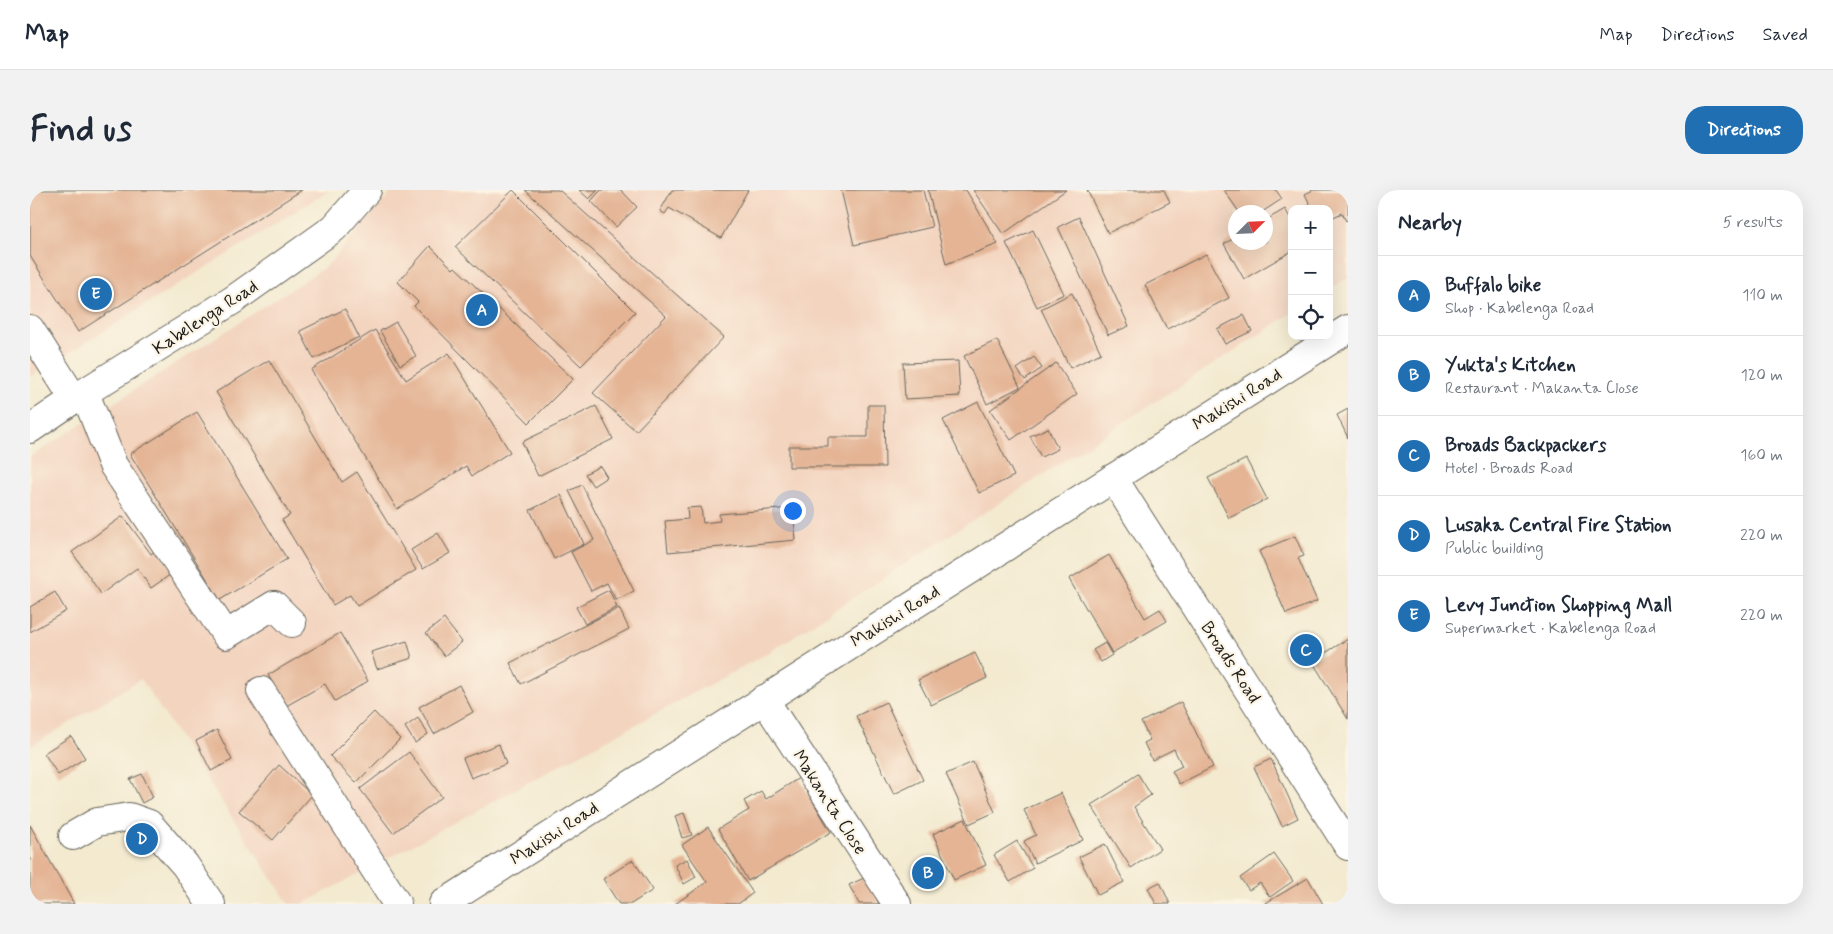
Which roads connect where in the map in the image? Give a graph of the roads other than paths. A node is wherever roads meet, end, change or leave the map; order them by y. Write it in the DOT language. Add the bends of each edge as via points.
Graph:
graph roads {
  1 [pos="367,190"];
  2 [pos="30,329"];
  3 [pos="1348,329"];
  4 [pos="80,396"];
  5 [pos="30,429"];
  6 [pos="1113,478"];
  7 [pos="292,623"];
  8 [pos="260,691"];
  9 [pos="764,699"];
  10 [pos="73,836"];
  11 [pos="1348,846"];
  12 [pos="211,904"];
  13 [pos="397,904"];
  14 [pos="443,904"];
  15 [pos="897,904"];
  1 -- 4 [label="street, Kabelenga Road" via="334,228 233,300"];
  2 -- 4 [label="street"];
  3 -- 6 [label="street, Makishi Road"];
  4 -- 5 [label="street, Kabelenga Road"];
  4 -- 7 [label="street" via="113,464 226,635 274,605"];
  6 -- 9 [label="street, Makishi Road"];
  6 -- 11 [label="street, Broads Road"];
  8 -- 13 [label="street"];
  9 -- 14 [label="street, Makishi Road"];
  9 -- 15 [label="street, Makanta Close"];
  10 -- 12 [label="street" via="97,822 129,817 150,824"];
}
